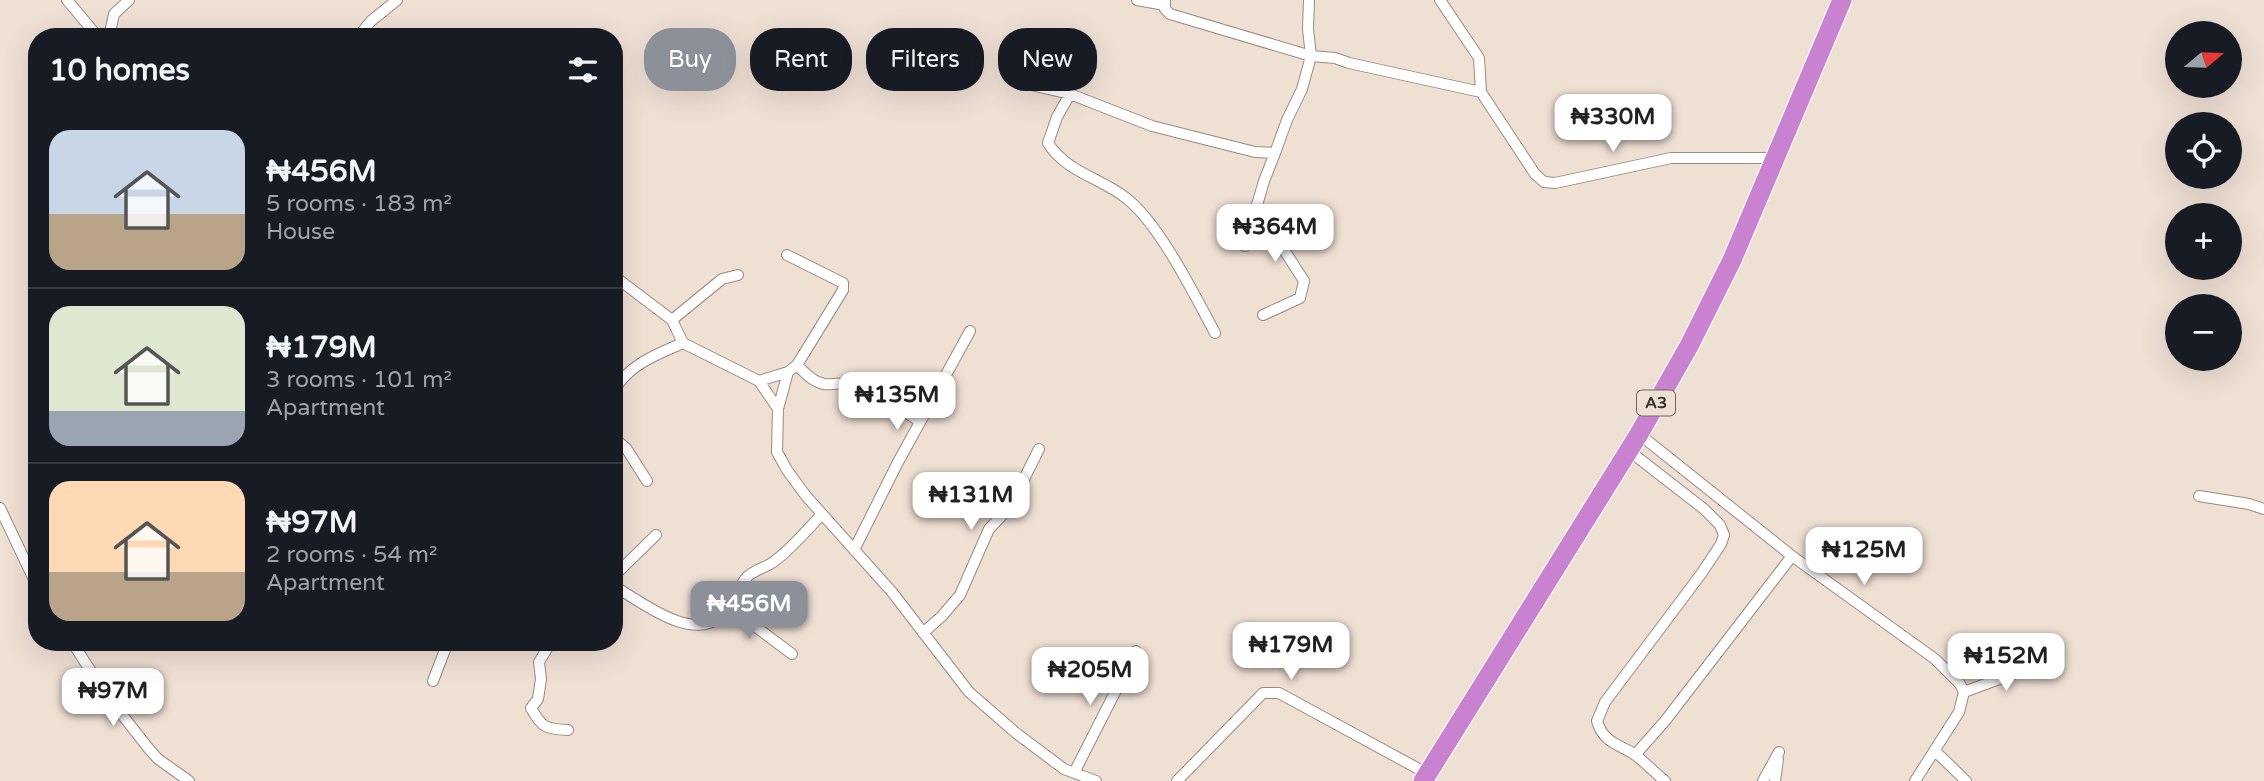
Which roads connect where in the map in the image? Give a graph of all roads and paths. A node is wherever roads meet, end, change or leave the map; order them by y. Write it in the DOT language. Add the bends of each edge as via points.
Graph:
graph roads {
  1 [pos="67,0"];
  2 [pos="129,0"];
  3 [pos="397,0"];
  4 [pos="1137,0"];
  5 [pos="1308,0"];
  6 [pos="1440,0"];
  7 [pos="1842,0"];
  8 [pos="1165,2"];
  9 [pos="90,28"];
  10 [pos="111,28"];
  11 [pos="365,28"];
  12 [pos="1311,56"];
  13 [pos="1057,91"];
  14 [pos="1481,92"];
  15 [pos="1070,94"];
  16 [pos="1275,153"];
  17 [pos="1776,158"];
  18 [pos="1256,206"];
  19 [pos="1245,246"];
  20 [pos="787,255"];
  21 [pos="738,275"];
  22 [pos="623,283"];
  23 [pos="1262,315"];
  24 [pos="672,320"];
  25 [pos="970,331"];
  26 [pos="1215,333"];
  27 [pos="683,343"];
  28 [pos="793,369"];
  29 [pos="623,379"];
  30 [pos="759,381"];
  31 [pos="778,409"];
  32 [pos="920,422"];
  33 [pos="1639,433"];
  34 [pos="623,444"];
  35 [pos="1039,449"];
  36 [pos="1628,450"];
  37 [pos="647,481"];
  38 [pos="2199,496"];
  39 [pos="0,508"];
  40 [pos="2264,509"];
  41 [pos="822,514"];
  42 [pos="656,535"];
  43 [pos="854,550"];
  44 [pos="1792,556"];
  45 [pos="28,567"];
  46 [pos="623,567"];
  47 [pos="623,593"];
  48 [pos="733,604"];
  49 [pos="923,632"];
  50 [pos="78,651"];
  51 [pos="445,651"];
  52 [pos="546,651"];
  53 [pos="1136,651"];
  54 [pos="792,653"];
  55 [pos="2036,665"];
  56 [pos="433,681"];
  57 [pos="1965,692"];
  58 [pos="568,730"];
  59 [pos="1934,751"];
  60 [pos="1635,755"];
  61 [pos="1076,774"];
  62 [pos="1426,777"];
  63 [pos="188,781"];
  64 [pos="1096,781"];
  65 [pos="1177,781"];
  66 [pos="1665,781"];
  67 [pos="1763,781"];
  68 [pos="1775,781"];
  69 [pos="1915,781"];
  70 [pos="1966,781"];
  1 -- 9 [label="street"];
  2 -- 10 [label="street" via="114,14"];
  3 -- 11 [label="street"];
  4 -- 8 [label="street"];
  5 -- 12 [label="street"];
  6 -- 14 [label="street" via="1479,58"];
  7 -- 17 [label="highway, A3"];
  8 -- 12 [label="street" via="1170,14"];
  12 -- 14 [label="street"];
  12 -- 16 [label="street"];
  13 -- 15 [label="street"];
  14 -- 17 [label="street" via="1544,181 1555,183 1671,158"];
  15 -- 16 [label="street" via="1152,125"];
  15 -- 26 [label="street" via="1048,143 1056,155 1126,197 1145,216"];
  16 -- 18 [label="street"];
  17 -- 33 [label="highway, A3" via="1732,260"];
  18 -- 19 [label="street"];
  18 -- 23 [label="street" via="1304,281 1300,298"];
  20 -- 28 [label="street" via="843,284 844,290"];
  21 -- 24 [label="street" via="722,279"];
  22 -- 24 [label="street"];
  24 -- 27 [label="street"];
  25 -- 32 [label="street"];
  27 -- 29 [label="street" via="649,357"];
  27 -- 30 [label="street"];
  28 -- 30 [label="street"];
  28 -- 31 [label="street"];
  28 -- 32 [label="street" via="825,384 841,384 866,394"];
  30 -- 31 [label="street"];
  31 -- 41 [label="street" via="780,460"];
  32 -- 43 [label="street"];
  33 -- 36 [label="highway, A3"];
  33 -- 44 [label="street"];
  34 -- 37 [label="street"];
  35 -- 49 [label="street" via="1010,508 989,529 960,595"];
  36 -- 60 [label="street" via="1704,509 1724,536 1601,709 1597,721 1604,736"];
  36 -- 62 [label="highway, A3"];
  38 -- 40 [label="street"];
  39 -- 45 [label="street"];
  41 -- 43 [label="street"];
  41 -- 48 [label="street" via="774,562 748,576"];
  42 -- 46 [label="street"];
  43 -- 49 [label="street"];
  44 -- 57 [label="street" via="1935,659"];
  44 -- 60 [label="street"];
  47 -- 48 [label="street" via="690,625 718,619"];
  48 -- 54 [label="street" via="744,618"];
  49 -- 61 [label="street" via="969,692 1016,733"];
  50 -- 63 [label="street" via="149,749"];
  51 -- 56 [label="street"];
  52 -- 58 [label="street" via="539,662 538,699 531,708 548,729"];
  53 -- 61 [label="street"];
  55 -- 57 [label="street"];
  57 -- 59 [label="street" via="1959,712"];
  59 -- 69 [label="street"];
  59 -- 70 [label="street"];
  60 -- 66 [label="street"];
  61 -- 64 [label="street"];
  62 -- 65 [label="street" via="1271,691"];
  67 -- 68 [label="street" via="1779,752"];
}
